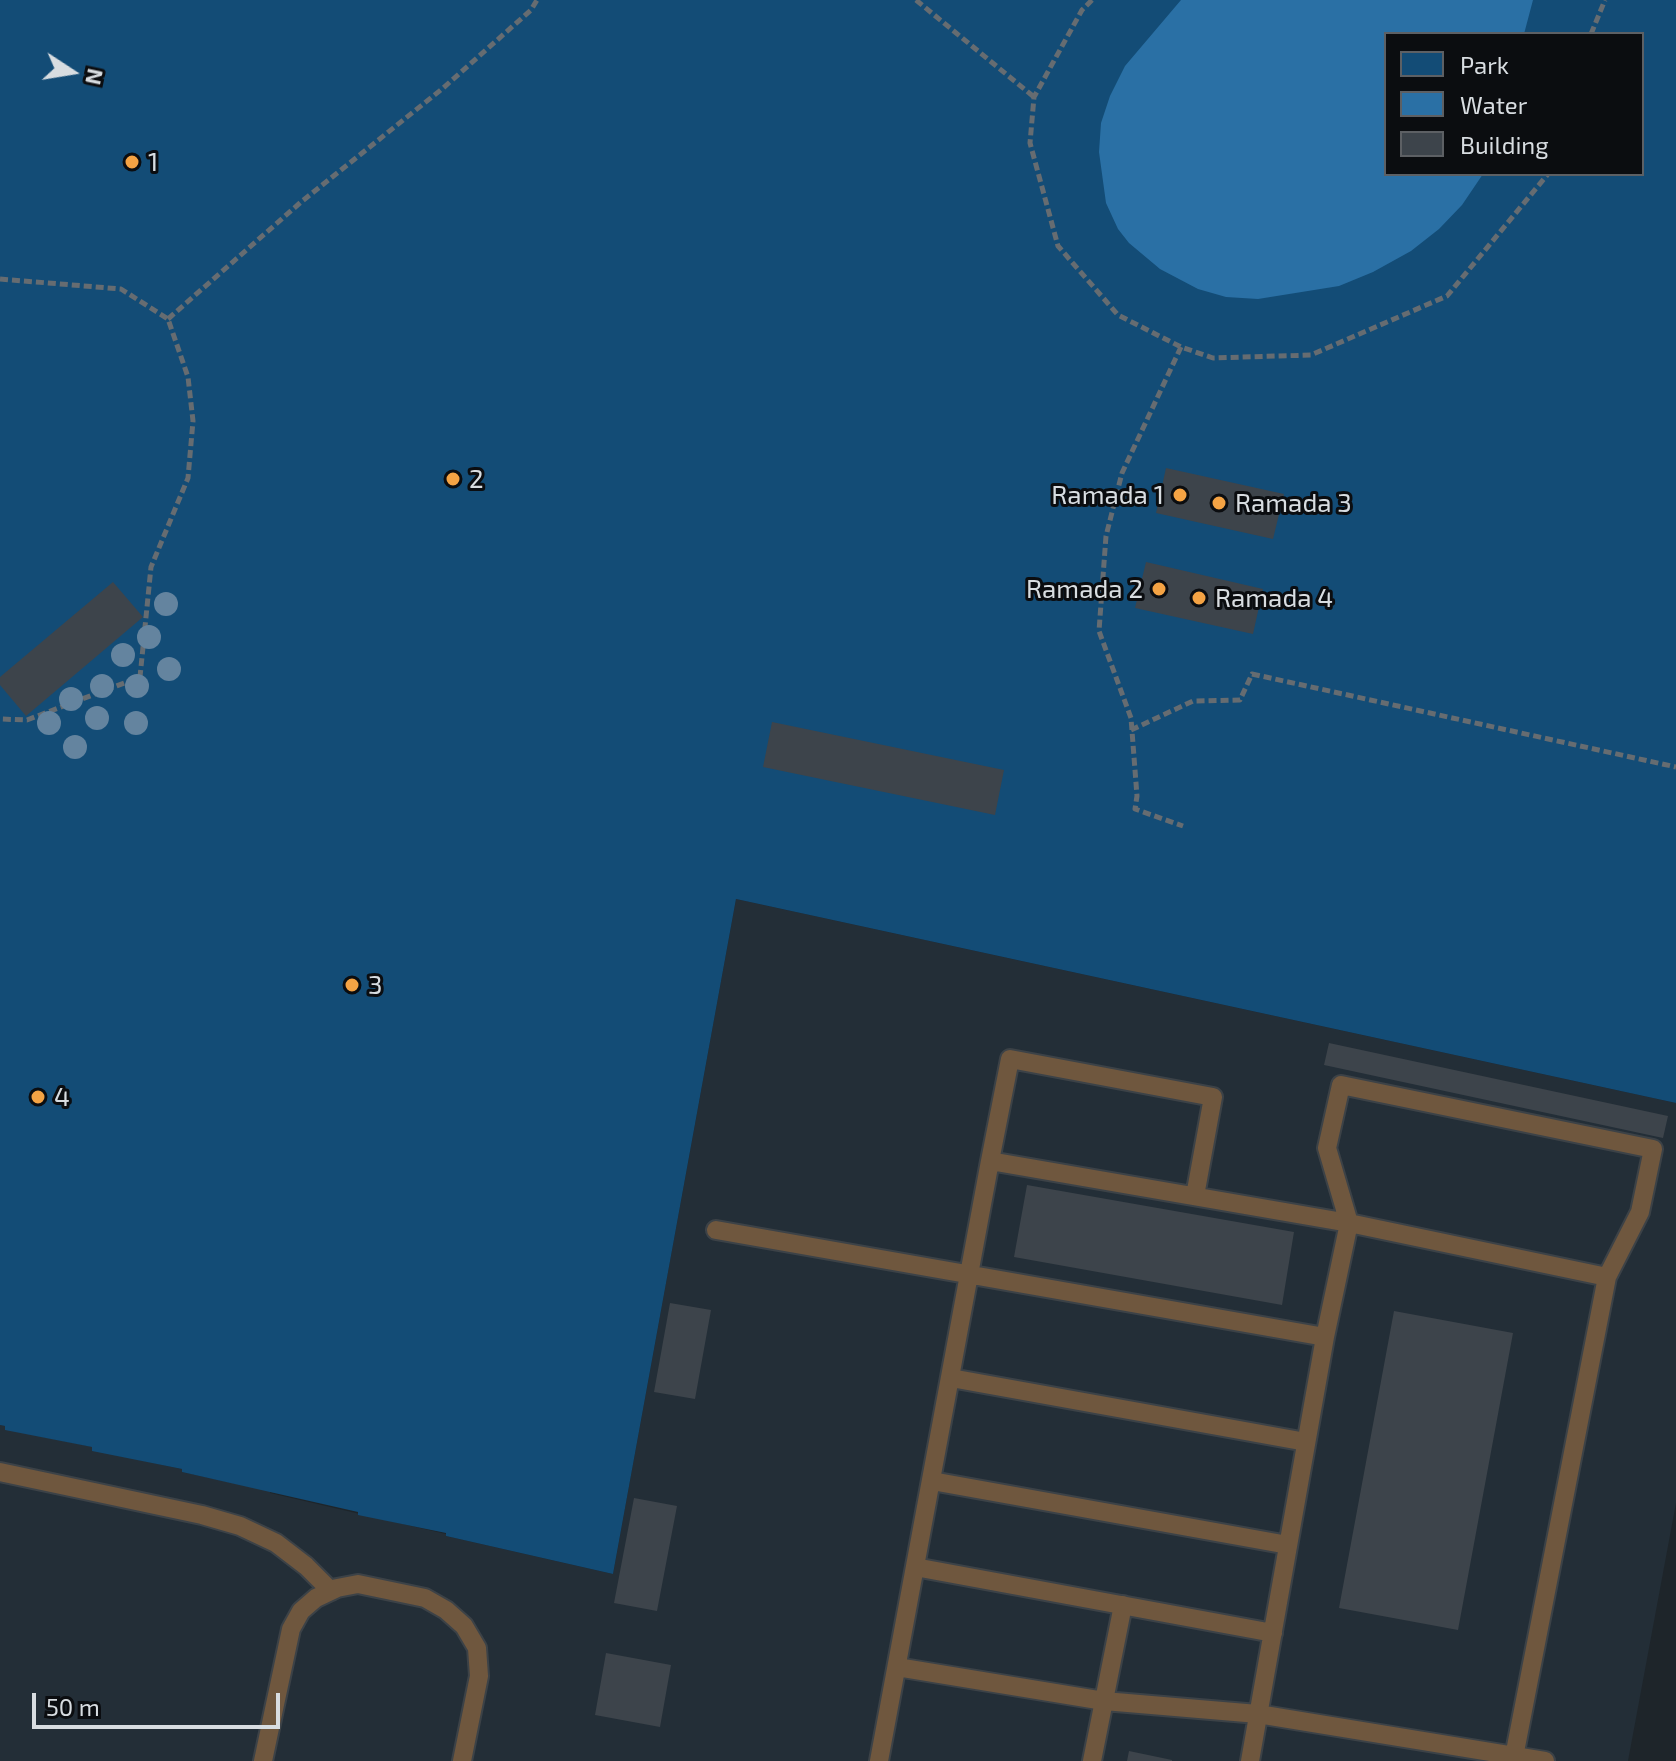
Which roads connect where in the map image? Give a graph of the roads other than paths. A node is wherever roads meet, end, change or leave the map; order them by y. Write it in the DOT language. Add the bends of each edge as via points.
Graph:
graph roads {
  1 [pos="990,1161"];
  2 [pos="1195,1196"];
  3 [pos="1349,1223"];
  4 [pos="716,1230"];
  5 [pos="971,1274"];
  6 [pos="1607,1277"];
  7 [pos="1325,1337"];
  8 [pos="951,1378"];
  9 [pos="1306,1442"];
  10 [pos="0,1472"];
  11 [pos="932,1481"];
  12 [pos="1288,1545"];
  13 [pos="915,1567"];
  14 [pos="331,1591"];
  15 [pos="1123,1605"];
  16 [pos="1273,1633"];
  17 [pos="897,1667"];
  18 [pos="1104,1701"];
  19 [pos="1258,1714"];
  20 [pos="1514,1757"];
  21 [pos="263,1761"];
  22 [pos="462,1761"];
  23 [pos="879,1761"];
  24 [pos="1092,1761"];
  25 [pos="1250,1761"];
  26 [pos="1545,1761"];
  1 -- 2 [label="lane"];
  1 -- 2 [label="lane" via="1010,1059 1213,1097"];
  1 -- 5 [label="lane"];
  2 -- 3 [label="lane"];
  3 -- 6 [label="lane"];
  3 -- 6 [label="lane" via="1327,1148 1341,1085 1653,1149 1640,1212"];
  3 -- 7 [label="lane"];
  4 -- 5 [label="lane"];
  5 -- 7 [label="lane"];
  5 -- 8 [label="lane"];
  6 -- 20 [label="lane"];
  7 -- 9 [label="lane"];
  8 -- 9 [label="lane"];
  8 -- 11 [label="lane"];
  9 -- 12 [label="lane"];
  10 -- 14 [label="lane" via="240,1526 276,1543"];
  11 -- 12 [label="lane"];
  11 -- 13 [label="lane"];
  12 -- 16 [label="lane"];
  13 -- 15 [label="lane"];
  13 -- 17 [label="lane"];
  14 -- 21 [label="lane" via="301,1611 291,1629"];
  14 -- 22 [label="lane" via="358,1584 425,1598 464,1626 477,1648 479,1676"];
  15 -- 16 [label="lane"];
  15 -- 18 [label="lane"];
  16 -- 19 [label="lane"];
  17 -- 18 [label="lane"];
  17 -- 23 [label="lane"];
  18 -- 19 [label="lane"];
  18 -- 24 [label="lane"];
  19 -- 20 [label="lane"];
  19 -- 25 [label="lane"];
  20 -- 26 [label="lane"];
}
